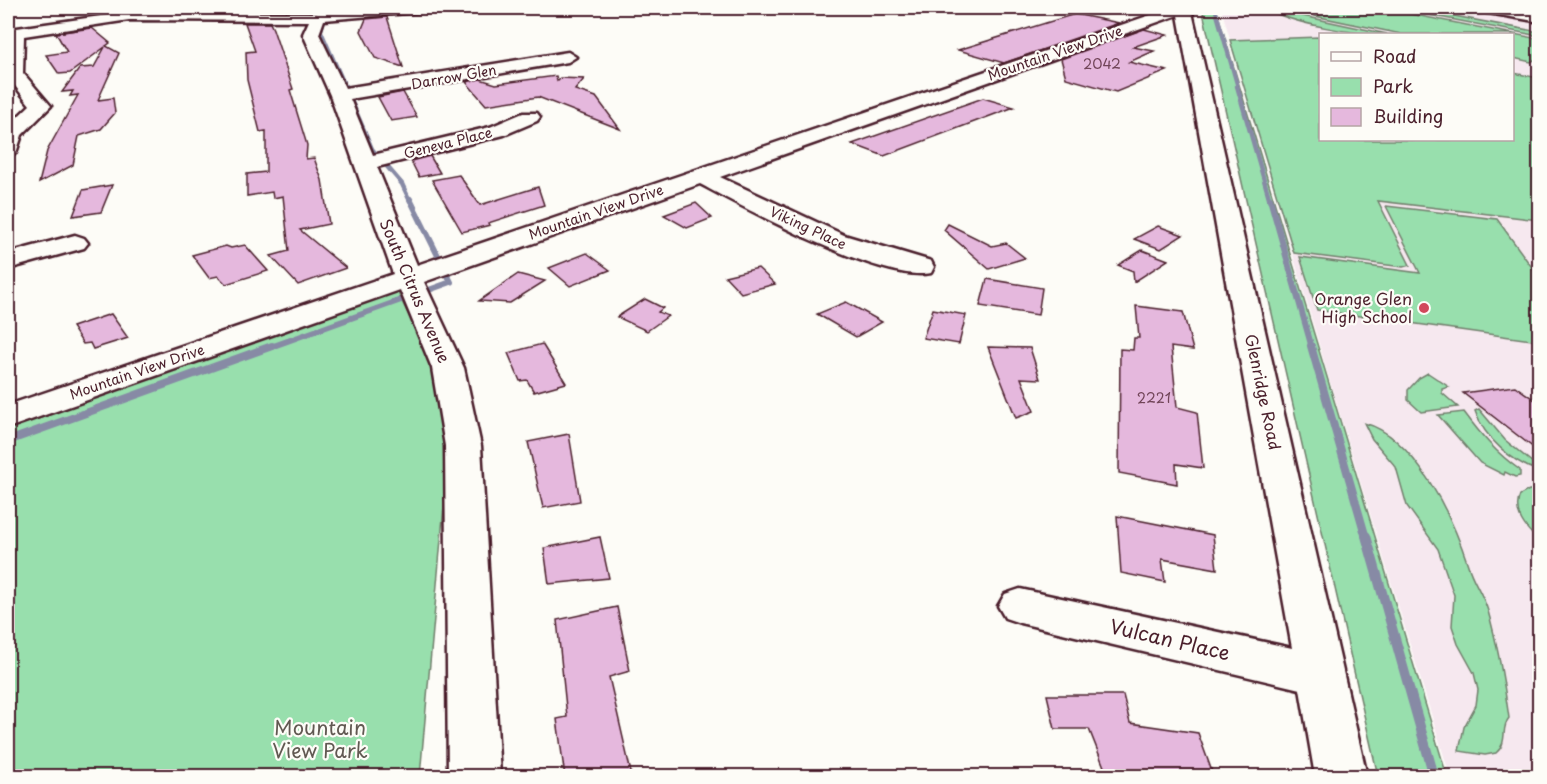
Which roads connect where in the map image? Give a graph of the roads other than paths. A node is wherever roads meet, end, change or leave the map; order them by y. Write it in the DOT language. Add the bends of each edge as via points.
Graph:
graph roads {
  1 [pos="418,8"];
  2 [pos="1184,8"];
  3 [pos="1482,8"];
  4 [pos="1520,8"];
  5 [pos="158,11"];
  6 [pos="1539,11"];
  7 [pos="324,14"];
  8 [pos="1539,18"];
  9 [pos="12,32"];
  10 [pos="568,57"];
  11 [pos="339,95"];
  12 [pos="530,117"];
  13 [pos="8,148"];
  14 [pos="364,164"];
  15 [pos="701,176"];
  16 [pos="8,237"];
  17 [pos="8,261"];
  18 [pos="921,267"];
  19 [pos="408,277"];
  20 [pos="8,417"];
  21 [pos="1020,606"];
  22 [pos="1320,674"];
  23 [pos="474,777"];
  24 [pos="1341,777"];
  1 -- 7 [label="street"];
  2 -- 15 [label="street, Mountain View Drive"];
  2 -- 22 [label="street, Glenridge Road"];
  3 -- 8 [label="street"];
  4 -- 6 [label="street"];
  5 -- 7 [label="street"];
  5 -- 9 [label="street"];
  7 -- 11 [label="street, South Citrus Avenue" via="311,34"];
  9 -- 13 [label="street" via="14,74 41,106 12,133"];
  10 -- 11 [label="street, Darrow Glen"];
  11 -- 14 [label="street, South Citrus Avenue"];
  12 -- 14 [label="street, Geneva Place" via="497,131"];
  14 -- 19 [label="street, South Citrus Avenue"];
  15 -- 18 [label="street, Viking Place" via="840,245"];
  15 -- 19 [label="street, Mountain View Drive"];
  16 -- 17 [label="street" via="75,243"];
  19 -- 20 [label="street, Mountain View Drive"];
  19 -- 23 [label="street, South Citrus Avenue" via="448,368 463,446"];
  21 -- 22 [label="street, Vulcan Place"];
  22 -- 24 [label="street, Glenridge Road"];
}
